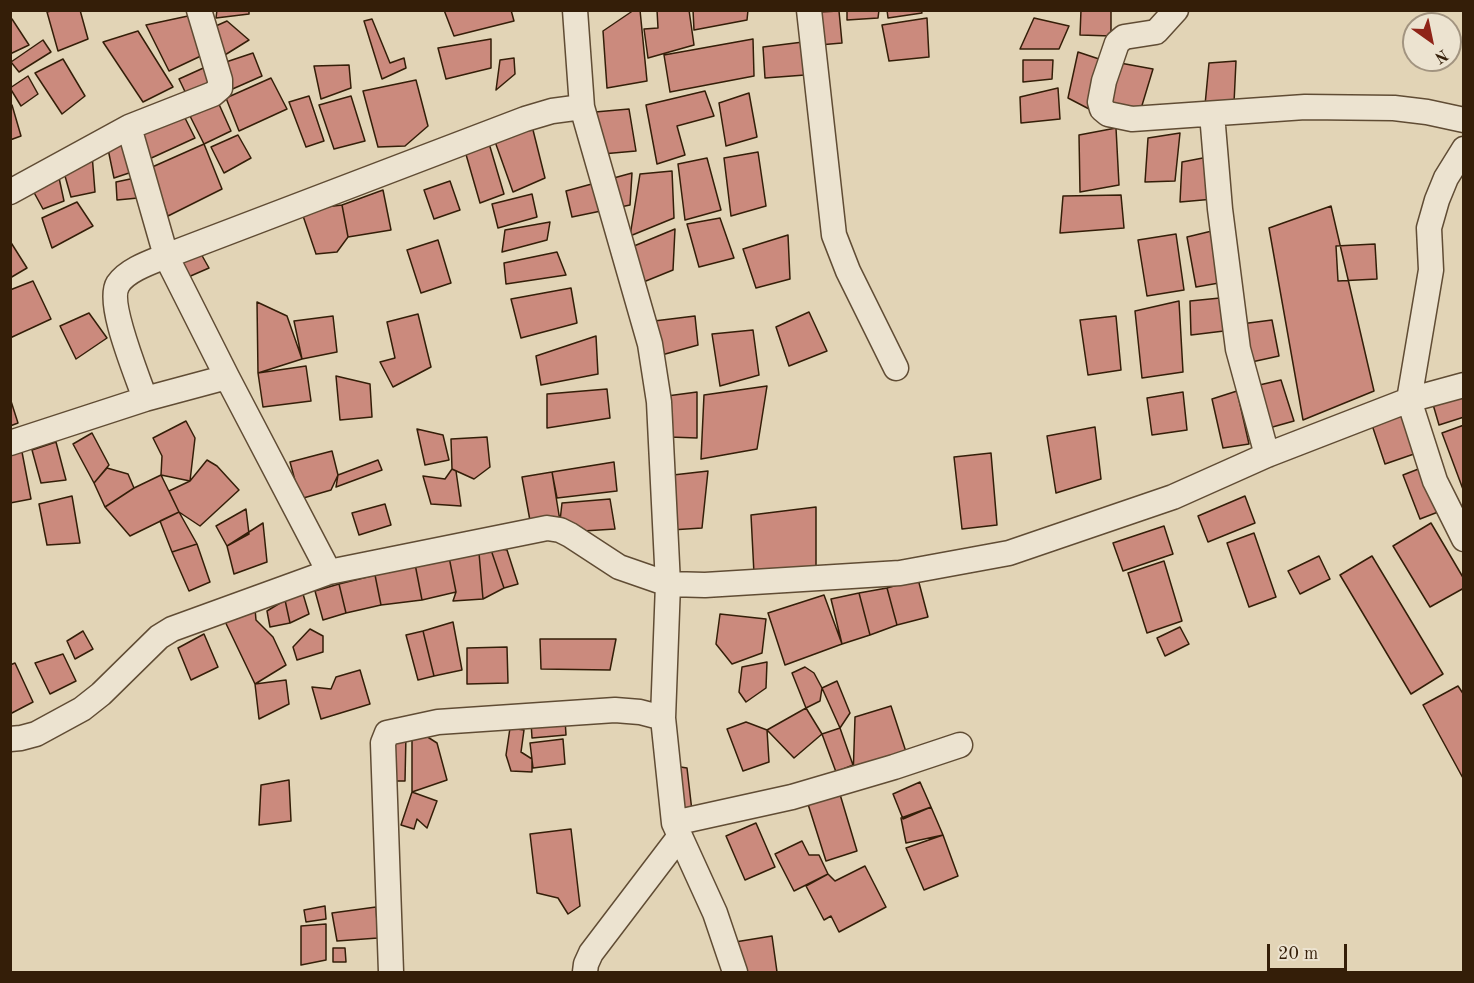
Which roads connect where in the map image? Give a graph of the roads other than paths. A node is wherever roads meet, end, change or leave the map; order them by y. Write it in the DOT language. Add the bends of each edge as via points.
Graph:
graph roads {
  1 [pos="199,10"];
  2 [pos="575,10"];
  3 [pos="809,10"];
  4 [pos="1176,10"];
  5 [pos="582,107"];
  6 [pos="1212,114"];
  7 [pos="1464,120"];
  8 [pos="129,127"];
  9 [pos="1464,149"];
  10 [pos="10,192"];
  11 [pos="166,256"];
  12 [pos="896,368"];
  13 [pos="226,377"];
  14 [pos="1464,385"];
  15 [pos="145,399"];
  16 [pos="1409,400"];
  17 [pos="10,444"];
  18 [pos="1267,455"];
  19 [pos="1464,539"];
  20 [pos="329,572"];
  21 [pos="668,584"];
  22 [pos="663,718"];
  23 [pos="10,739"];
  24 [pos="960,745"];
  25 [pos="677,829"];
  26 [pos="391,972"];
  27 [pos="585,972"];
  28 [pos="735,972"];
  1 -- 8 [label="street" via="220,88"];
  2 -- 5 [label="street"];
  3 -- 12 [label="street" via="834,235"];
  4 -- 6 [label="street" via="1156,32 1120,40 1104,81 1102,109 1132,119"];
  5 -- 11 [label="street" via="525,119"];
  5 -- 21 [label="street" via="655,370"];
  6 -- 7 [label="street" via="1305,107 1394,108"];
  6 -- 18 [label="street" via="1238,349"];
  8 -- 10 [label="street"];
  8 -- 11 [label="street"];
  9 -- 16 [label="street" via="1442,189 1430,228 1431,270"];
  11 -- 13 [label="street"];
  11 -- 15 [label="street" via="122,279 115,290 118,318"];
  13 -- 15 [label="street"];
  13 -- 20 [label="street"];
  14 -- 16 [label="street"];
  15 -- 17 [label="street"];
  16 -- 18 [label="street"];
  16 -- 19 [label="street" via="1435,482"];
  18 -- 21 [label="street" via="1173,497 1009,553 900,573"];
  20 -- 21 [label="street" via="547,528 570,535 619,567"];
  20 -- 23 [label="street" via="164,632 82,709 36,734"];
  21 -- 22 [label="street"];
  22 -- 25 [label="street"];
  22 -- 26 [label="street" via="640,712 592,712 438,722 387,733 384,754"];
  24 -- 25 [label="street"];
  25 -- 27 [label="street" via="595,947"];
  25 -- 28 [label="street" via="715,913"];
}
